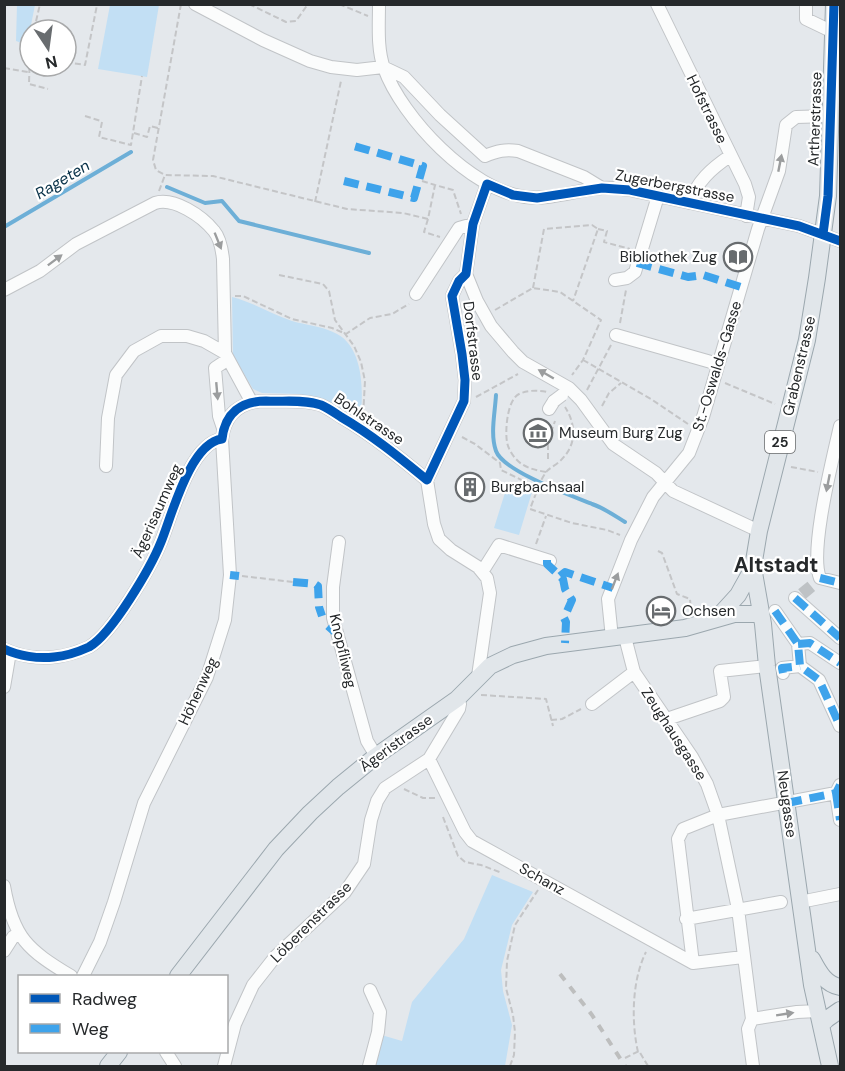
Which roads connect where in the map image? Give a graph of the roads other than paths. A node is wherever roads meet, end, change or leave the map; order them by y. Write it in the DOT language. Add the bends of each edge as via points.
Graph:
graph roads {
  1 [pos="195,4"];
  2 [pos="379,4"];
  3 [pos="657,4"];
  4 [pos="806,4"];
  5 [pos="834,4"];
  6 [pos="833,32"];
  7 [pos="383,67"];
  8 [pos="830,116"];
  9 [pos="484,156"];
  10 [pos="730,156"];
  11 [pos="468,170"];
  12 [pos="487,184"];
  13 [pos="602,188"];
  14 [pos="658,196"];
  15 [pos="690,203"];
  16 [pos="746,216"];
  17 [pos="761,219"];
  18 [pos="473,224"];
  19 [pos="823,234"];
  20 [pos="840,241"];
  21 [pos="466,274"];
  22 [pos="615,280"];
  23 [pos="4,290"];
  24 [pos="416,294"];
  25 [pos="616,335"];
  26 [pos="226,357"];
  27 [pos="718,364"];
  28 [pos="251,401"];
  29 [pos="840,426"];
  30 [pos="223,434"];
  31 [pos="836,462"];
  32 [pos="106,466"];
  33 [pos="427,480"];
  34 [pos="665,482"];
  35 [pos="759,531"];
  36 [pos="339,542"];
  37 [pos="550,561"];
  38 [pos="753,567"];
  39 [pos="482,572"];
  40 [pos="840,584"];
  41 [pos="768,612"];
  42 [pos="716,619"];
  43 [pos="618,637"];
  44 [pos="840,638"];
  45 [pos="798,644"];
  46 [pos="7,650"];
  47 [pos="840,663"];
  48 [pos="767,666"];
  49 [pos="800,666"];
  50 [pos="634,672"];
  51 [pos="783,673"];
  52 [pos="478,676"];
  53 [pos="4,687"];
  54 [pos="458,699"];
  55 [pos="592,704"];
  56 [pos="667,719"];
  57 [pos="840,726"];
  58 [pos="376,756"];
  59 [pos="429,759"];
  60 [pos="838,789"];
  61 [pos="787,802"];
  62 [pos="718,815"];
  63 [pos="840,820"];
  64 [pos="4,886"];
  65 [pos="840,894"];
  66 [pos="781,902"];
  67 [pos="800,902"];
  68 [pos="738,909"];
  69 [pos="686,919"];
  70 [pos="18,934"];
  71 [pos="806,941"];
  72 [pos="4,951"];
  73 [pos="743,957"];
  74 [pos="693,963"];
  75 [pos="69,975"];
  76 [pos="84,975"];
  77 [pos="179,975"];
  78 [pos="840,987"];
  79 [pos="370,990"];
  80 [pos="840,1010"];
  81 [pos="819,1018"];
  82 [pos="752,1019"];
  83 [pos="228,1051"];
  84 [pos="118,1053"];
  85 [pos="167,1053"];
  86 [pos="108,1066"];
  87 [pos="175,1066"];
  88 [pos="369,1066"];
  89 [pos="753,1066"];
  90 [pos="830,1066"];
  1 -- 7 [label="street" via="310,61 344,69"];
  2 -- 7 [label="street, Zugerbergstrasse"];
  3 -- 10 [label="street, Hofstrasse"];
  4 -- 6 [label="street" via="806,19"];
  5 -- 6 [label="main road, Artherstrasse / 25"];
  6 -- 8 [label="main road, Artherstrasse / 25"];
  7 -- 9 [label="street" via="404,77"];
  7 -- 11 [label="street, Zugerbergstrasse" via="418,123"];
  17 -- 8 [label="street, St.-Oswalds-Gasse, one-way" via="779,171 786,125 796,117"];
  8 -- 19 [label="main road, Artherstrasse / 25"];
  9 -- 11 [label="street"];
  9 -- 13 [label="street" via="508,149 518,151"];
  10 -- 15 [label="street" via="714,166 694,189"];
  10 -- 16 [label="street, Hofstrasse" via="749,197"];
  11 -- 12 [label="street, Zugerbergstrasse"];
  12 -- 13 [label="street, Zugerbergstrasse" via="513,195 537,198"];
  12 -- 18 [label="street"];
  13 -- 14 [label="street, Zugerbergstrasse"];
  14 -- 15 [label="street, Zugerbergstrasse"];
  14 -- 22 [label="street" via="634,272"];
  15 -- 16 [label="street, Zugerbergstrasse"];
  16 -- 17 [label="street, Zugerbergstrasse"];
  17 -- 19 [label="street, Zugerbergstrasse"];
  17 -- 27 [label="street, St.-Oswalds-Gasse"];
  18 -- 21 [label="street"];
  18 -- 24 [label="street" via="459,228"];
  19 -- 20 [label="street, Zugerbergstrasse"];
  19 -- 35 [label="main road, Grabenstrasse / 25" via="807,340"];
  21 -- 33 [label="street, Dorfstrasse" via="452,296 465,380 464,401"];
  34 -- 21 [label="street, one-way" via="613,444 581,400 559,397 498,335"];
  23 -- 26 [label="street, one-way" via="40,271 76,244 163,201 204,221 216,233 224,259"];
  25 -- 27 [label="street"];
  26 -- 28 [label="street"];
  26 -- 30 [label="street, one-way" via="215,368"];
  26 -- 32 [label="street" via="204,341 187,336 161,336 134,351 116,375 108,418"];
  27 -- 34 [label="street, St.-Oswalds-Gasse" via="689,453"];
  28 -- 30 [label="street" via="229,417"];
  28 -- 33 [label="street, Bohlstrasse" via="321,405 362,429"];
  29 -- 31 [label="street"];
  30 -- 46 [label="street, Ägerisaumweg" via="206,446 192,466 161,544 102,635 90,646 64,656 46,658"];
  30 -- 76 [label="street, Höhenweg" via="230,575 225,620 207,677 144,803 100,942"];
  31 -- 40 [label="street, one-way" via="829,475 820,527 816,581"];
  33 -- 39 [label="street" via="439,539"];
  34 -- 35 [label="street" via="673,491"];
  43 -- 34 [label="street, St.-Oswalds-Gasse, one-way" via="609,599 631,540 652,497"];
  35 -- 38 [label="main road, Grabenstrasse / 25"];
  36 -- 58 [label="street, Knopfliweg" via="333,618 367,741"];
  37 -- 39 [label="street" via="499,545"];
  38 -- 41 [label="main road, 25"];
  38 -- 42 [label="main road" via="738,595"];
  39 -- 52 [label="street" via="490,593"];
  41 -- 42 [label="main road, Ägeristrasse"];
  41 -- 44 [label="street" via="798,596"];
  41 -- 45 [label="street"];
  41 -- 48 [label="main road, 25"];
  42 -- 43 [label="main road, Ägeristrasse" via="685,628"];
  43 -- 50 [label="street, Zeughausgasse"];
  43 -- 52 [label="main road, Ägeristrasse" via="546,646 513,655"];
  45 -- 47 [label="street" via="810,643"];
  45 -- 49 [label="street"];
  46 -- 53 [label="street"];
  48 -- 56 [label="street" via="720,671 724,697 720,701"];
  48 -- 61 [label="main road, Neugasse / 25"];
  49 -- 51 [label="street" via="782,668"];
  49 -- 57 [label="street" via="819,680"];
  50 -- 55 [label="street"];
  50 -- 56 [label="street, Zeughausgasse"];
  52 -- 54 [label="main road, Ägeristrasse"];
  54 -- 58 [label="main road, Ägeristrasse"];
  54 -- 59 [label="street, Löberenstrasse" via="459,709"];
  56 -- 62 [label="street, Zeughausgasse" via="707,784"];
  58 -- 77 [label="main road, Ägeristrasse" via="338,786 276,849"];
  59 -- 74 [label="street, Schanz" via="472,841"];
  59 -- 83 [label="street, Löberenstrasse" via="385,788 371,820 364,864 345,892 275,957 253,986 235,1024"];
  60 -- 61 [label="street"];
  60 -- 63 [label="street"];
  61 -- 62 [label="street"];
  61 -- 67 [label="main road, Neugasse / 25"];
  62 -- 68 [label="street, Zeughausgasse"];
  62 -- 69 [label="street" via="679,834"];
  64 -- 70 [label="street"];
  65 -- 67 [label="street"];
  66 -- 68 [label="street"];
  67 -- 71 [label="main road, Neugasse / 25"];
  68 -- 69 [label="street"];
  68 -- 73 [label="street, Zeughausgasse"];
  69 -- 74 [label="street"];
  70 -- 72 [label="street"];
  70 -- 75 [label="street" via="44,960"];
  71 -- 78 [label="main road, 25" via="820,975"];
  71 -- 81 [label="main road, 25"];
  73 -- 74 [label="street"];
  73 -- 82 [label="street, Zeughausgasse"];
  79 -- 88 [label="street" via="380,1012"];
  80 -- 81 [label="main road" via="827,1019"];
  82 -- 81 [label="street, one-way" via="797,1012"];
  81 -- 90 [label="main road, 25"];
  82 -- 89 [label="street, Zeughausgasse" via="748,1029"];
  84 -- 86 [label="main road"];
  85 -- 87 [label="street"];
}
